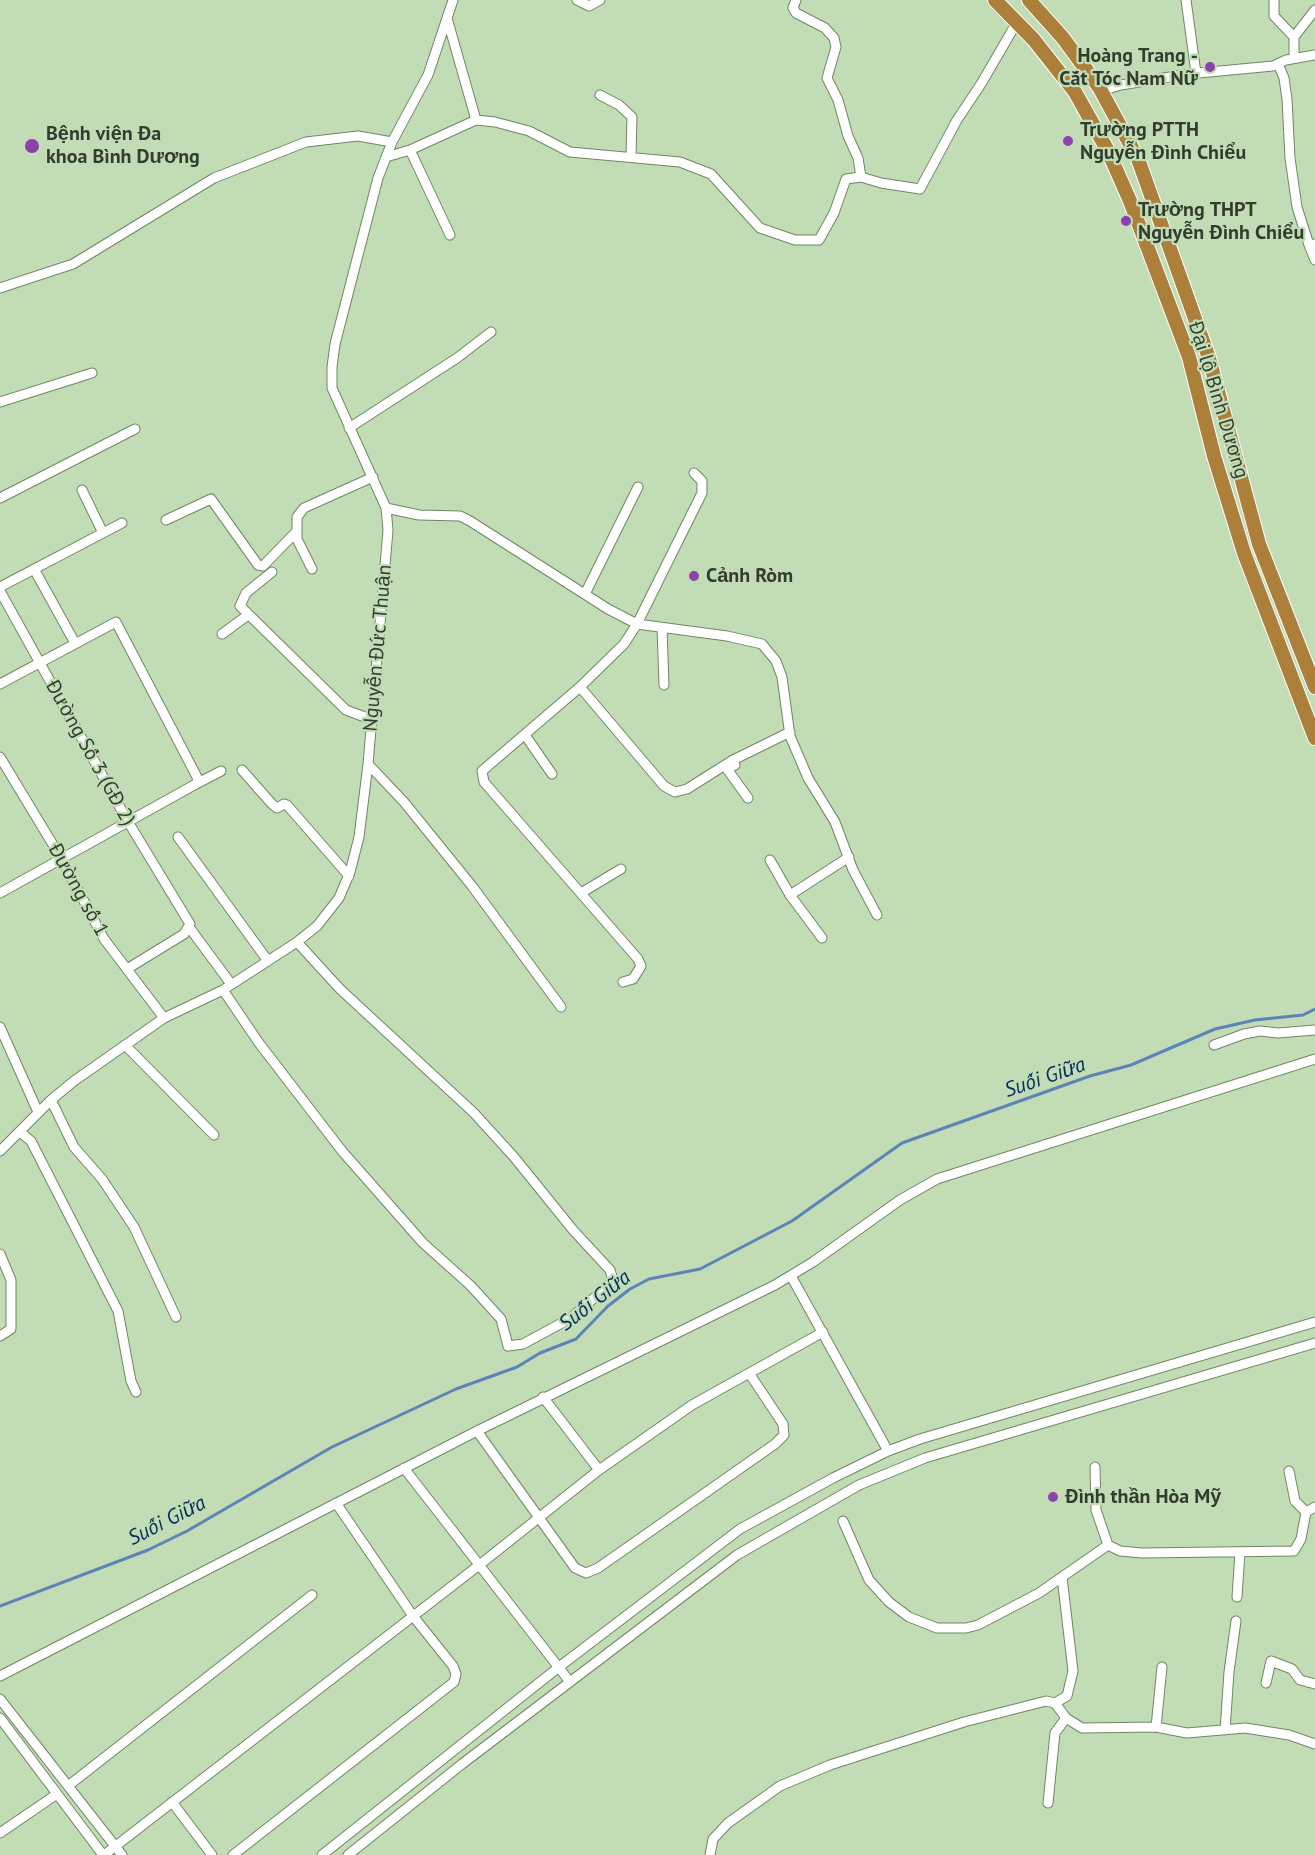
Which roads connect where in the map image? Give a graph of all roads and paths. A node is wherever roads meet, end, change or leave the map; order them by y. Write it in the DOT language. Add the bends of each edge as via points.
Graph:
graph roads {
  1 [pos="453,0"];
  2 [pos="577,0"];
  3 [pos="600,0"];
  4 [pos="796,0"];
  5 [pos="995,0"];
  6 [pos="1023,0"];
  7 [pos="1029,0"];
  8 [pos="1186,0"];
  9 [pos="1274,0"];
  10 [pos="1315,10"];
  11 [pos="447,18"];
  12 [pos="1013,18"];
  13 [pos="1294,37"];
  14 [pos="1315,55"];
  15 [pos="1294,58"];
  16 [pos="1278,64"];
  17 [pos="1196,73"];
  18 [pos="1101,91"];
  19 [pos="600,95"];
  20 [pos="476,120"];
  21 [pos="392,142"];
  22 [pos="410,150"];
  23 [pos="630,156"];
  24 [pos="386,157"];
  25 [pos="861,177"];
  26 [pos="450,235"];
  27 [pos="1312,245"];
  28 [pos="1315,260"];
  29 [pos="0,288"];
  30 [pos="491,332"];
  31 [pos="92,373"];
  32 [pos="0,402"];
  33 [pos="349,428"];
  34 [pos="135,429"];
  35 [pos="694,473"];
  36 [pos="374,477"];
  37 [pos="638,487"];
  38 [pos="82,490"];
  39 [pos="0,498"];
  40 [pos="386,508"];
  41 [pos="166,520"];
  42 [pos="122,523"];
  43 [pos="297,531"];
  44 [pos="104,532"];
  45 [pos="34,569"];
  46 [pos="312,569"];
  47 [pos="272,572"];
  48 [pos="0,589"];
  49 [pos="585,594"];
  50 [pos="248,615"];
  51 [pos="637,624"];
  52 [pos="662,628"];
  53 [pos="222,634"];
  54 [pos="75,643"];
  55 [pos="41,662"];
  56 [pos="0,684"];
  57 [pos="664,685"];
  58 [pos="580,687"];
  59 [pos="1315,687"];
  60 [pos="373,720"];
  61 [pos="790,734"];
  62 [pos="525,735"];
  63 [pos="1315,738"];
  64 [pos="0,757"];
  65 [pos="368,764"];
  66 [pos="242,770"];
  67 [pos="221,771"];
  68 [pos="552,774"];
  69 [pos="196,784"];
  70 [pos="748,798"];
  71 [pos="127,820"];
  72 [pos="178,837"];
  73 [pos="849,857"];
  74 [pos="61,858"];
  75 [pos="770,860"];
  76 [pos="621,869"];
  77 [pos="349,876"];
  78 [pos="0,893"];
  79 [pos="581,893"];
  80 [pos="790,895"];
  81 [pos="877,915"];
  82 [pos="189,927"];
  83 [pos="822,938"];
  84 [pos="297,942"];
  85 [pos="268,961"];
  86 [pos="127,969"];
  87 [pos="623,982"];
  88 [pos="227,987"];
  89 [pos="561,1007"];
  90 [pos="165,1018"];
  91 [pos="0,1027"];
  92 [pos="1315,1030"];
  93 [pos="125,1045"];
  94 [pos="1214,1045"];
  95 [pos="1315,1059"];
  96 [pos="51,1100"];
  97 [pos="38,1112"];
  98 [pos="20,1132"];
  99 [pos="214,1136"];
  100 [pos="0,1151"];
  101 [pos="0,1254"];
  102 [pos="791,1276"];
  103 [pos="176,1317"];
  104 [pos="1315,1322"];
  105 [pos="822,1332"];
  106 [pos="0,1336"];
  107 [pos="1315,1343"];
  108 [pos="749,1373"];
  109 [pos="136,1392"];
  110 [pos="543,1397"];
  111 [pos="477,1431"];
  112 [pos="888,1451"];
  113 [pos="1095,1467"];
  114 [pos="404,1468"];
  115 [pos="599,1470"];
  116 [pos="1289,1471"];
  117 [pos="336,1503"];
  118 [pos="1315,1507"];
  119 [pos="1306,1512"];
  120 [pos="540,1516"];
  121 [pos="843,1521"];
  122 [pos="1108,1545"];
  123 [pos="1240,1552"];
  124 [pos="478,1566"];
  125 [pos="1062,1577"];
  126 [pos="312,1595"];
  127 [pos="1237,1597"];
  128 [pos="413,1616"];
  129 [pos="1236,1621"];
  130 [pos="558,1667"];
  131 [pos="1162,1667"];
  132 [pos="0,1676"];
  133 [pos="570,1682"];
  134 [pos="1266,1683"];
  135 [pos="1315,1684"];
  136 [pos="0,1699"];
  137 [pos="1054,1703"];
  138 [pos="0,1718"];
  139 [pos="1066,1718"];
  140 [pos="1156,1727"];
  141 [pos="1225,1730"];
  142 [pos="1315,1744"];
  143 [pos="68,1786"];
  144 [pos="57,1794"];
  145 [pos="172,1802"];
  146 [pos="1048,1803"];
  147 [pos="0,1833"];
  148 [pos="116,1846"];
  149 [pos="103,1855"];
  150 [pos="122,1855"];
  151 [pos="212,1855"];
  152 [pos="233,1855"];
  153 [pos="322,1855"];
  154 [pos="348,1855"];
  155 [pos="710,1855"];
  1 -- 11 [label="street, Nguyễn Đức Thuận"];
  2 -- 3 [label="street" via="589,6"];
  4 -- 25 [label="street" via="796,13 825,28 834,38 836,47 827,78 858,158"];
  5 -- 12 [label="highway, Đại lộ Bình Dương"];
  6 -- 12 [label="highway"];
  7 -- 18 [label="highway, Đại lộ Bình Dương" via="1063,38"];
  8 -- 17 [label="street"];
  9 -- 13 [label="street" via="1274,16"];
  10 -- 13 [label="street"];
  11 -- 20 [label="street"];
  11 -- 21 [label="street, Nguyễn Đức Thuận" via="428,75"];
  12 -- 25 [label="street" via="981,84 920,189"];
  12 -- 63 [label="highway, Đại lộ Bình Dương" via="1075,92 1130,201 1189,357 1244,553"];
  13 -- 15 [label="street"];
  14 -- 15 [label="street"];
  15 -- 16 [label="street"];
  16 -- 17 [label="street"];
  16 -- 27 [label="street" via="1287,99 1294,191"];
  17 -- 18 [label="street"];
  18 -- 59 [label="highway, Đại lộ Bình Dương" via="1138,159 1170,248 1209,358 1259,544"];
  19 -- 23 [label="street" via="632,117"];
  20 -- 22 [label="street"];
  20 -- 23 [label="street" via="529,131 570,152"];
  21 -- 24 [label="street, Nguyễn Đức Thuận"];
  21 -- 29 [label="street" via="358,136 306,142 214,178 73,264"];
  22 -- 24 [label="street"];
  22 -- 26 [label="street"];
  23 -- 25 [label="street" via="680,162 711,174 760,228 795,240 819,240 846,179"];
  24 -- 33 [label="street, Nguyễn Đức Thuận" via="335,344 332,388"];
  27 -- 28 [label="street"];
  30 -- 33 [label="street"];
  31 -- 32 [label="street"];
  33 -- 36 [label="street, Nguyễn Đức Thuận"];
  34 -- 39 [label="street"];
  35 -- 51 [label="street" via="702,482 702,493"];
  36 -- 40 [label="street, Nguyễn Đức Thuận"];
  36 -- 43 [label="street" via="304,508 297,517"];
  37 -- 49 [label="street"];
  38 -- 44 [label="street"];
  40 -- 49 [label="street" via="418,515 460,516"];
  40 -- 60 [label="street, Nguyễn Đức Thuận" via="388,530"];
  41 -- 43 [label="street" via="211,499 262,566"];
  42 -- 44 [label="street"];
  43 -- 46 [label="street"];
  44 -- 45 [label="street"];
  45 -- 48 [label="street"];
  45 -- 54 [label="street"];
  47 -- 50 [label="street" via="246,593 240,606"];
  48 -- 55 [label="street, Đường Số 3 (GĐ 2)"];
  49 -- 51 [label="street"];
  50 -- 53 [label="street"];
  50 -- 60 [label="street" via="346,710"];
  51 -- 52 [label="street"];
  51 -- 58 [label="street" via="624,644"];
  52 -- 57 [label="street"];
  52 -- 61 [label="street" via="762,644 782,677"];
  54 -- 55 [label="street"];
  54 -- 69 [label="street" via="113,622 118,624 195,770"];
  55 -- 56 [label="street"];
  55 -- 71 [label="street, Đường Số 3 (GĐ 2)"];
  58 -- 61 [label="street" via="664,786 675,792"];
  58 -- 62 [label="street"];
  60 -- 65 [label="street, Nguyễn Đức Thuận"];
  61 -- 70 [label="street" via="727,769"];
  61 -- 73 [label="street" via="808,778 836,822"];
  62 -- 68 [label="street"];
  62 -- 79 [label="street" via="482,771 482,776"];
  64 -- 74 [label="street, Đường số 1"];
  65 -- 77 [label="street, Nguyễn Đức Thuận" via="359,837"];
  65 -- 89 [label="street" via="472,886"];
  66 -- 77 [label="street" via="277,808 287,806"];
  67 -- 69 [label="street"];
  69 -- 71 [label="street"];
  71 -- 74 [label="street"];
  71 -- 82 [label="street, Đường Số 3 (GĐ 2)" via="184,912"];
  72 -- 85 [label="street"];
  73 -- 80 [label="street"];
  73 -- 81 [label="street"];
  74 -- 78 [label="street"];
  74 -- 86 [label="street, Đường số 1" via="104,939"];
  75 -- 80 [label="street"];
  76 -- 79 [label="street"];
  77 -- 84 [label="street, Nguyễn Đức Thuận" via="339,898 317,926"];
  79 -- 87 [label="street" via="638,959 641,966 633,979"];
  80 -- 83 [label="street"];
  82 -- 86 [label="street"];
  82 -- 88 [label="street, Đường Số 3 (GĐ 2)"];
  84 -- 85 [label="street, Nguyễn Đức Thuận"];
  84 -- 88 [label="street, Đường Số 3 (GĐ 2)" via="340,989 474,1113 610,1270 610,1284 571,1318 523,1344 507,1346 501,1319 423,1243 342,1151 259,1043"];
  85 -- 88 [label="street, Nguyễn Đức Thuận"];
  86 -- 90 [label="street, Đường số 1"];
  88 -- 90 [label="street, Nguyễn Đức Thuận"];
  90 -- 93 [label="street, Nguyễn Đức Thuận"];
  91 -- 97 [label="street"];
  92 -- 94 [label="street" via="1260,1031"];
  93 -- 96 [label="street, Nguyễn Đức Thuận"];
  93 -- 99 [label="street"];
  95 -- 102 [label="street" via="944,1176 900,1200"];
  96 -- 97 [label="street, Nguyễn Đức Thuận"];
  96 -- 103 [label="street" via="75,1148 102,1179 134,1227"];
  97 -- 98 [label="street, Nguyễn Đức Thuận"];
  98 -- 100 [label="street, Nguyễn Đức Thuận"];
  98 -- 109 [label="street" via="31,1141 118,1311"];
  101 -- 106 [label="street" via="11,1281 11,1329"];
  102 -- 105 [label="street"];
  102 -- 110 [label="street"];
  104 -- 112 [label="street"];
  105 -- 108 [label="street"];
  105 -- 112 [label="street"];
  107 -- 133 [label="street" via="925,1458 859,1485 751,1546"];
  108 -- 115 [label="street" via="692,1405"];
  108 -- 120 [label="street" via="783,1424 784,1435 598,1568 586,1573 575,1568"];
  110 -- 111 [label="street"];
  110 -- 115 [label="street"];
  111 -- 114 [label="street"];
  111 -- 120 [label="street"];
  112 -- 130 [label="street" via="740,1529"];
  113 -- 122 [label="street" via="1096,1510"];
  114 -- 117 [label="street"];
  114 -- 124 [label="street"];
  115 -- 120 [label="street"];
  116 -- 119 [label="street" via="1295,1501"];
  117 -- 128 [label="street"];
  117 -- 132 [label="street"];
  118 -- 119 [label="street"];
  119 -- 123 [label="street" via="1294,1551"];
  120 -- 124 [label="street"];
  121 -- 125 [label="street" via="876,1588 909,1617 937,1628 978,1625"];
  122 -- 123 [label="street" via="1120,1551 1142,1553"];
  122 -- 125 [label="street"];
  123 -- 127 [label="street"];
  124 -- 128 [label="street"];
  124 -- 130 [label="street"];
  125 -- 137 [label="street" via="1073,1671 1067,1696"];
  126 -- 143 [label="street"];
  128 -- 145 [label="street"];
  128 -- 152 [label="street" via="453,1666 454,1682"];
  129 -- 141 [label="street"];
  130 -- 133 [label="street"];
  130 -- 153 [label="street"];
  131 -- 140 [label="street"];
  133 -- 154 [label="street"];
  134 -- 135 [label="street" via="1271,1660 1292,1669 1300,1680"];
  136 -- 143 [label="street"];
  137 -- 139 [label="street"];
  137 -- 155 [label="street" via="1046,1701 964,1722 830,1765 780,1786 728,1823 713,1839"];
  138 -- 144 [label="street"];
  139 -- 140 [label="street" via="1082,1728"];
  139 -- 146 [label="street" via="1056,1733"];
  140 -- 141 [label="street" via="1186,1732"];
  141 -- 142 [label="street" via="1245,1728"];
  143 -- 148 [label="street"];
  144 -- 147 [label="street"];
  144 -- 149 [label="street"];
  145 -- 148 [label="street"];
  145 -- 151 [label="street"];
  148 -- 149 [label="street"];
  148 -- 150 [label="street"];
}
